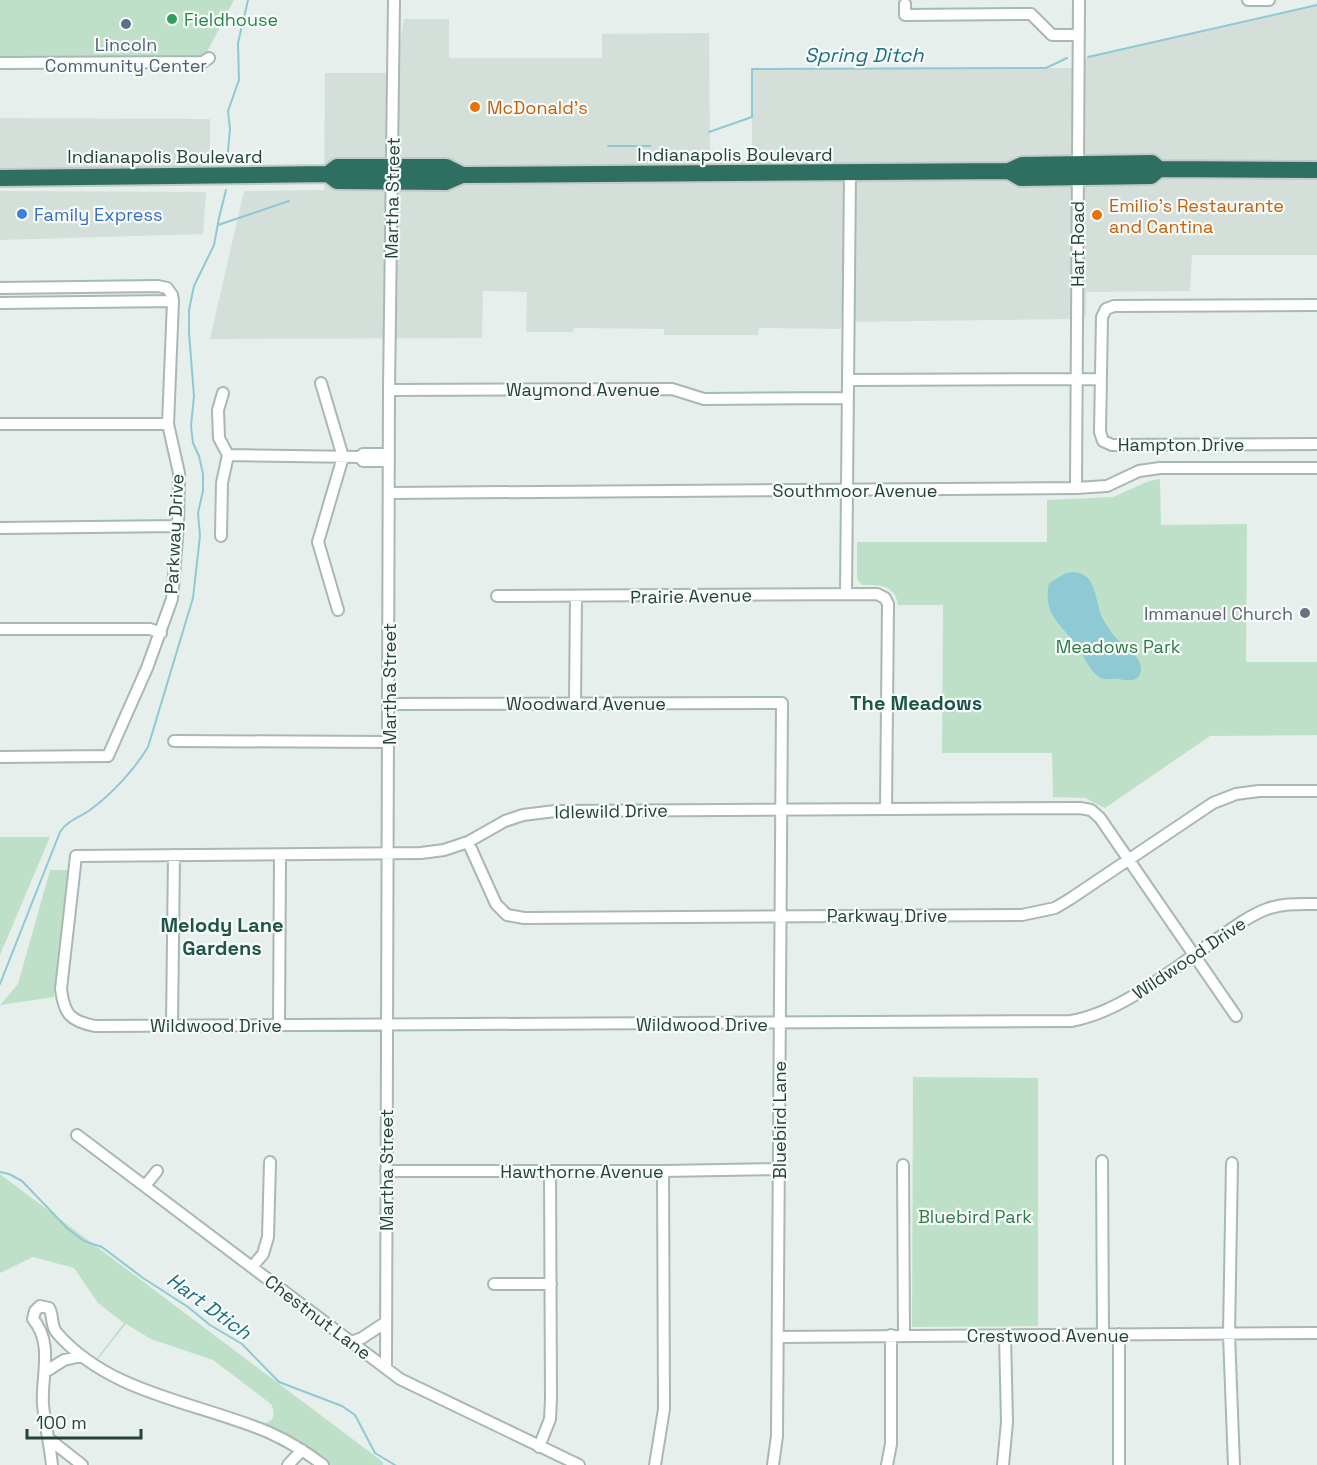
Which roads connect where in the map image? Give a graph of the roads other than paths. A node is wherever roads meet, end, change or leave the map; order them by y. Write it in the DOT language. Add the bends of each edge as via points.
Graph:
graph roads {
  1 [pos="394,0"];
  2 [pos="1079,0"];
  3 [pos="1248,0"];
  4 [pos="1269,0"];
  5 [pos="905,9"];
  6 [pos="1078,35"];
  7 [pos="209,58"];
  8 [pos="0,63"];
  9 [pos="1317,170"];
  10 [pos="1077,171"];
  11 [pos="850,172"];
  12 [pos="392,174"];
  13 [pos="1,177"];
  14 [pos="0,288"];
  15 [pos="173,301"];
  16 [pos="0,303"];
  17 [pos="1317,305"];
  18 [pos="1077,379"];
  19 [pos="1101,379"];
  20 [pos="848,380"];
  21 [pos="321,382"];
  22 [pos="389,390"];
  23 [pos="223,393"];
  24 [pos="848,398"];
  25 [pos="0,424"];
  26 [pos="168,424"];
  27 [pos="1317,444"];
  28 [pos="228,454"];
  29 [pos="343,457"];
  30 [pos="389,457"];
  31 [pos="1317,468"];
  32 [pos="1076,488"];
  33 [pos="847,490"];
  34 [pos="389,493"];
  35 [pos="178,526"];
  36 [pos="0,528"];
  37 [pos="221,536"];
  38 [pos="846,594"];
  39 [pos="497,596"];
  40 [pos="576,597"];
  41 [pos="338,610"];
  42 [pos="0,629"];
  43 [pos="161,633"];
  44 [pos="575,702"];
  45 [pos="782,703"];
  46 [pos="389,704"];
  47 [pos="174,741"];
  48 [pos="388,742"];
  49 [pos="0,757"];
  50 [pos="1317,791"];
  51 [pos="886,808"];
  52 [pos="782,809"];
  53 [pos="468,842"];
  54 [pos="174,855"];
  55 [pos="280,855"];
  56 [pos="388,855"];
  57 [pos="1129,860"];
  58 [pos="1317,904"];
  59 [pos="780,916"];
  60 [pos="1194,954"];
  61 [pos="63,1006"];
  62 [pos="1236,1016"];
  63 [pos="780,1023"];
  64 [pos="279,1025"];
  65 [pos="387,1025"];
  66 [pos="172,1026"];
  67 [pos="77,1135"];
  68 [pos="1102,1161"];
  69 [pos="270,1162"];
  70 [pos="1232,1163"];
  71 [pos="903,1165"];
  72 [pos="779,1169"];
  73 [pos="156,1171"];
  74 [pos="386,1171"];
  75 [pos="550,1171"];
  76 [pos="663,1171"];
  77 [pos="145,1186"];
  78 [pos="252,1268"];
  79 [pos="494,1284"];
  80 [pos="551,1284"];
  81 [pos="386,1322"];
  82 [pos="1317,1333"];
  83 [pos="1103,1334"];
  84 [pos="1119,1334"];
  85 [pos="1229,1334"];
  86 [pos="891,1335"];
  87 [pos="904,1335"];
  88 [pos="1005,1335"];
  89 [pos="778,1337"];
  90 [pos="351,1342"];
  91 [pos="81,1356"];
  92 [pos="386,1368"];
  93 [pos="45,1372"];
  94 [pos="50,1439"];
  95 [pos="539,1447"];
  96 [pos="302,1450"];
  97 [pos="52,1465"];
  98 [pos="82,1465"];
  99 [pos="288,1465"];
  100 [pos="323,1465"];
  101 [pos="579,1465"];
  102 [pos="656,1465"];
  103 [pos="772,1465"];
  104 [pos="887,1465"];
  105 [pos="1003,1465"];
  106 [pos="1119,1465"];
  107 [pos="1234,1465"];
  1 -- 12 [label="street, Martha Street"];
  2 -- 6 [label="street, Hart Road"];
  3 -- 4 [label="street"];
  5 -- 6 [label="street" via="1031,14 1052,34"];
  6 -- 10 [label="street, Hart Road"];
  7 -- 8 [label="street" via="203,62"];
  9 -- 10 [label="highway, Indianapolis Boulevard" via="1159,169 1152,163"];
  10 -- 11 [label="highway, Indianapolis Boulevard" via="1022,165 1009,171"];
  10 -- 18 [label="street, Hart Road"];
  11 -- 12 [label="highway, Indianapolis Boulevard" via="462,175 446,167"];
  11 -- 20 [label="street"];
  12 -- 13 [label="highway, Indianapolis Boulevard" via="337,181 328,174"];
  12 -- 22 [label="street, Martha Street"];
  14 -- 15 [label="street" via="158,286 167,288"];
  15 -- 16 [label="street"];
  15 -- 26 [label="street, Parkway Drive"];
  17 -- 19 [label="street, Hampton Drive" via="1114,306 1106,309 1102,317"];
  18 -- 19 [label="street"];
  18 -- 20 [label="street"];
  18 -- 32 [label="street, Hart Road"];
  19 -- 27 [label="street, Hampton Drive" via="1100,432 1103,441 1112,445"];
  20 -- 24 [label="street"];
  21 -- 29 [label="street"];
  22 -- 24 [label="street, Waymond Avenue" via="672,389 704,399"];
  22 -- 30 [label="street, Martha Street"];
  23 -- 28 [label="street" via="218,410 219,438"];
  24 -- 33 [label="street"];
  25 -- 26 [label="street"];
  26 -- 35 [label="street, Parkway Drive" via="179,473"];
  28 -- 29 [label="street"];
  28 -- 37 [label="street" via="222,483"];
  29 -- 30 [label="street" via="360,457 363,461"];
  29 -- 41 [label="street" via="318,542"];
  30 -- 34 [label="street, Martha Street"];
  31 -- 32 [label="street, Southmoor Avenue" via="1160,468 1139,471 1107,486"];
  32 -- 33 [label="street, Southmoor Avenue"];
  33 -- 34 [label="street, Southmoor Avenue"];
  33 -- 38 [label="street"];
  34 -- 46 [label="street, Martha Street"];
  35 -- 36 [label="street"];
  35 -- 43 [label="street, Parkway Drive" via="172,598"];
  38 -- 40 [label="street, Prairie Avenue"];
  38 -- 51 [label="street, Prairie Avenue" via="877,594 888,604"];
  39 -- 40 [label="street, Prairie Avenue"];
  40 -- 44 [label="street"];
  42 -- 43 [label="street" via="150,629"];
  43 -- 49 [label="street, Parkway Drive" via="108,756"];
  44 -- 45 [label="street, Woodward Avenue"];
  44 -- 46 [label="street, Woodward Avenue"];
  45 -- 52 [label="street, Bluebird Lane"];
  46 -- 48 [label="street, Martha Street"];
  47 -- 48 [label="street"];
  48 -- 56 [label="street, Martha Street"];
  50 -- 57 [label="street, Parkway Drive" via="1236,794 1213,803"];
  51 -- 52 [label="street, Idlewild Drive"];
  51 -- 57 [label="street, Idlewild Drive" via="1091,810"];
  52 -- 53 [label="street, Idlewild Drive" via="555,811 505,821"];
  52 -- 59 [label="street, Bluebird Lane"];
  53 -- 56 [label="street, Idlewild Drive" via="444,850"];
  53 -- 59 [label="street, Parkway Drive" via="496,904 507,915"];
  54 -- 55 [label="street, Idlewild Drive"];
  54 -- 61 [label="street, Idlewild Drive" via="76,856 61,989"];
  54 -- 66 [label="street"];
  55 -- 56 [label="street, Idlewild Drive"];
  55 -- 64 [label="street"];
  56 -- 65 [label="street, Martha Street"];
  57 -- 59 [label="street, Parkway Drive" via="1055,908 1022,915"];
  57 -- 60 [label="street"];
  58 -- 60 [label="street, Wildwood Drive" via="1267,909"];
  59 -- 63 [label="street, Bluebird Lane"];
  60 -- 62 [label="street"];
  60 -- 63 [label="street, Wildwood Drive" via="1090,1018"];
  61 -- 66 [label="street, Wildwood Drive" via="71,1017 96,1026"];
  63 -- 65 [label="street, Wildwood Drive"];
  63 -- 72 [label="street, Bluebird Lane"];
  64 -- 65 [label="street, Wildwood Drive"];
  64 -- 66 [label="street, Wildwood Drive"];
  65 -- 74 [label="street, Martha Street"];
  67 -- 77 [label="street, Chestnut Lane"];
  68 -- 83 [label="street"];
  69 -- 78 [label="street" via="268,1237 263,1254"];
  70 -- 85 [label="street"];
  71 -- 87 [label="street"];
  72 -- 76 [label="street, Hawthorne Avenue"];
  72 -- 89 [label="street, Bluebird Lane"];
  73 -- 77 [label="street"];
  74 -- 75 [label="street, Hawthorne Avenue"];
  74 -- 81 [label="street, Martha Street"];
  75 -- 76 [label="street, Hawthorne Avenue"];
  75 -- 80 [label="street"];
  76 -- 102 [label="street" via="664,1409"];
  77 -- 78 [label="street, Chestnut Lane"];
  78 -- 90 [label="street, Chestnut Lane"];
  79 -- 80 [label="street"];
  80 -- 95 [label="street" via="550,1419"];
  81 -- 90 [label="street"];
  81 -- 92 [label="street, Martha Street"];
  82 -- 85 [label="street, Crestwood Avenue"];
  83 -- 84 [label="street, Crestwood Avenue"];
  83 -- 88 [label="street, Crestwood Avenue"];
  84 -- 85 [label="street, Crestwood Avenue"];
  84 -- 106 [label="street"];
  85 -- 107 [label="street"];
  86 -- 87 [label="street, Crestwood Avenue"];
  86 -- 89 [label="street, Crestwood Avenue"];
  86 -- 104 [label="street" via="891,1444"];
  87 -- 88 [label="street, Crestwood Avenue"];
  88 -- 105 [label="street" via="1007,1422"];
  89 -- 103 [label="street, Bluebird Lane" via="777,1436"];
  90 -- 92 [label="street, Chestnut Lane"];
  91 -- 93 [label="street" via="64,1360"];
  91 -- 93 [label="street" via="57,1333 49,1308 39,1306 33,1319 45,1343"];
  91 -- 96 [label="street" via="139,1388 267,1432"];
  92 -- 95 [label="street, Chestnut Lane" via="418,1389"];
  93 -- 94 [label="street" via="42,1390"];
  94 -- 97 [label="street"];
  94 -- 98 [label="street"];
  95 -- 101 [label="street, Chestnut Lane"];
  96 -- 99 [label="street"];
  96 -- 100 [label="street"];
}
